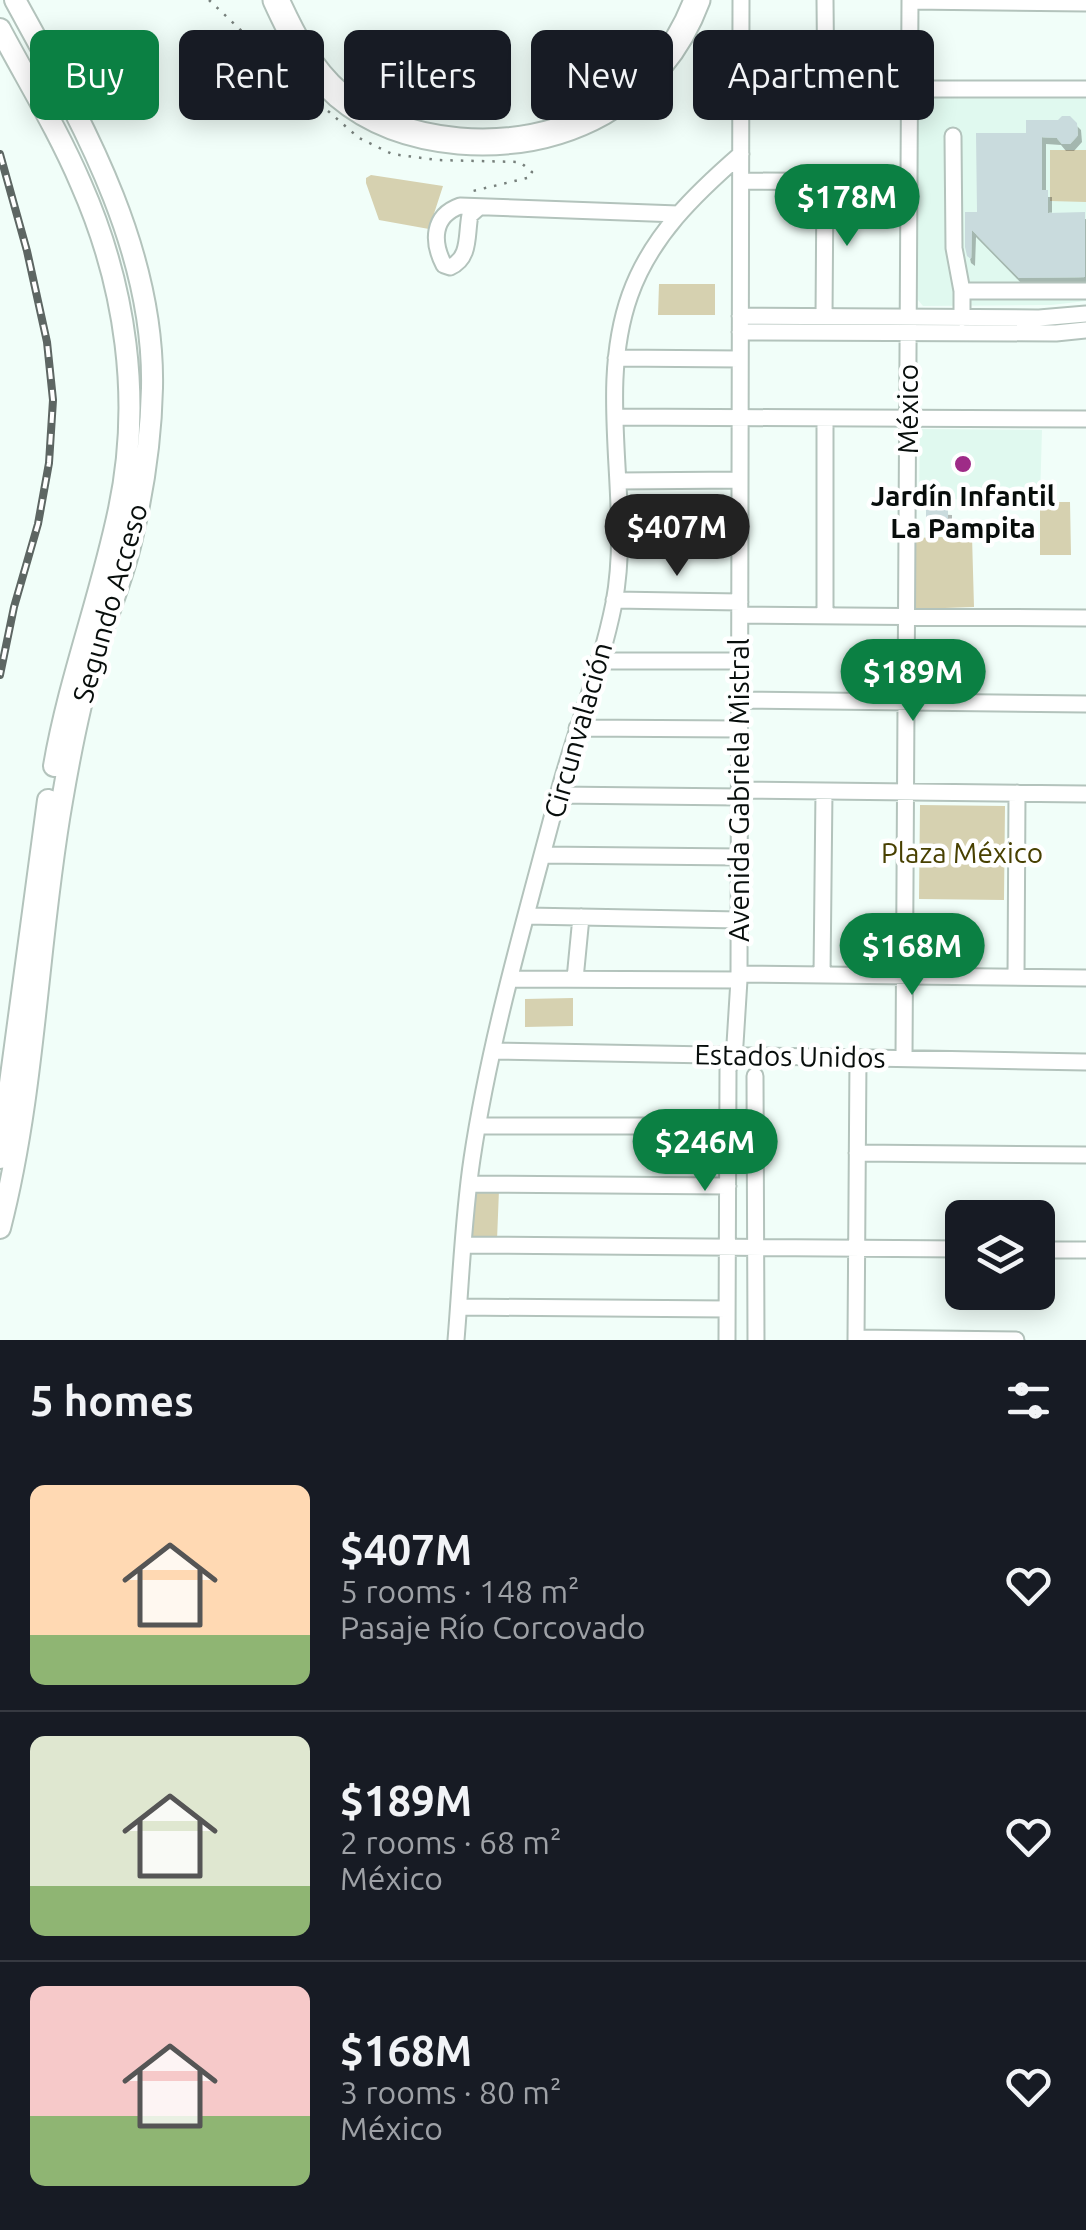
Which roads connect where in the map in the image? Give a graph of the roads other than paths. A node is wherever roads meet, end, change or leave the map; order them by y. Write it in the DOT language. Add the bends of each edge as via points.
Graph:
graph roads {
  1 [pos="15,0"];
  2 [pos="276,0"];
  3 [pos="697,0"];
  4 [pos="741,0"];
  5 [pos="826,0"];
  6 [pos="910,1"];
  7 [pos="1086,3"];
  8 [pos="0,30"];
  9 [pos="741,30"];
  10 [pos="826,30"];
  11 [pos="910,30"];
  12 [pos="1086,89"];
  13 [pos="934,94"];
  14 [pos="741,120"];
  15 [pos="910,120"];
  16 [pos="953,136"];
  17 [pos="741,154"];
  18 [pos="741,181"];
  19 [pos="825,182"];
  20 [pos="909,182"];
  21 [pos="478,208"];
  22 [pos="678,214"];
  23 [pos="962,291"];
  24 [pos="1086,291"];
  25 [pos="1086,314"];
  26 [pos="824,316"];
  27 [pos="962,318"];
  28 [pos="740,324"];
  29 [pos="908,325"];
  30 [pos="1086,330"];
  31 [pos="616,358"];
  32 [pos="740,359"];
  33 [pos="616,417"];
  34 [pos="740,418"];
  35 [pos="825,418"];
  36 [pos="908,418"];
  37 [pos="1086,418"];
  38 [pos="740,480"];
  39 [pos="618,481"];
  40 [pos="619,540"];
  41 [pos="740,541"];
  42 [pos="614,600"];
  43 [pos="740,609"];
  44 [pos="825,616"];
  45 [pos="907,616"];
  46 [pos="1086,618"];
  47 [pos="598,661"];
  48 [pos="740,661"];
  49 [pos="740,700"];
  50 [pos="906,702"];
  51 [pos="1086,704"];
  52 [pos="576,728"];
  53 [pos="740,729"];
  54 [pos="824,791"];
  55 [pos="906,792"];
  56 [pos="740,793"];
  57 [pos="1017,793"];
  58 [pos="1086,794"];
  59 [pos="557,795"];
  60 [pos="542,855"];
  61 [pos="739,857"];
  62 [pos="527,916"];
  63 [pos="581,917"];
  64 [pos="739,920"];
  65 [pos="822,975"];
  66 [pos="905,976"];
  67 [pos="739,977"];
  68 [pos="1016,977"];
  69 [pos="1086,978"];
  70 [pos="510,979"];
  71 [pos="575,979"];
  72 [pos="494,1050"];
  73 [pos="733,1055"];
  74 [pos="858,1058"];
  75 [pos="904,1058"];
  76 [pos="1086,1062"];
  77 [pos="755,1076"];
  78 [pos="478,1126"];
  79 [pos="728,1126"];
  80 [pos="857,1153"];
  81 [pos="1086,1155"];
  82 [pos="0,1158"];
  83 [pos="468,1184"];
  84 [pos="728,1186"];
  85 [pos="0,1228"];
  86 [pos="464,1245"];
  87 [pos="727,1246"];
  88 [pos="756,1246"];
  89 [pos="857,1248"];
  90 [pos="945,1249"];
  91 [pos="1055,1250"];
  92 [pos="1086,1250"];
  93 [pos="459,1307"];
  94 [pos="727,1309"];
  95 [pos="856,1339"];
  96 [pos="456,1340"];
  97 [pos="727,1340"];
  98 [pos="756,1340"];
  99 [pos="1016,1340"];
  1 -- 85 [label="main road, Segundo Acceso" via="119,212 140,287 152,389 131,542 69,760 19,1140"];
  2 -- 3 [label="highway" via="312,66 353,106 416,134 481,142 556,133 606,110 664,59"];
  4 -- 9 [label="street, Avenida Gabriela Mistral"];
  5 -- 10 [label="street"];
  6 -- 7 [label="street"];
  6 -- 11 [label="street, México"];
  8 -- 82 [label="main road, Segundo Acceso" via="92,210 120,306 130,390 120,507 49,793"];
  12 -- 13 [label="street"];
  14 -- 17 [label="street, Avenida Gabriela Mistral"];
  15 -- 20 [label="street, México"];
  16 -- 23 [label="street" via="954,248"];
  17 -- 18 [label="street, Avenida Gabriela Mistral"];
  17 -- 22 [label="street, Circunvalación"];
  18 -- 19 [label="street"];
  18 -- 28 [label="street, Avenida Gabriela Mistral"];
  19 -- 20 [label="street"];
  19 -- 26 [label="street"];
  20 -- 29 [label="street, México"];
  21 -- 22 [label="street"];
  22 -- 31 [label="street, Circunvalación" via="636,279"];
  23 -- 24 [label="street"];
  23 -- 27 [label="street"];
  25 -- 27 [label="street"];
  26 -- 28 [label="street"];
  26 -- 29 [label="street"];
  27 -- 29 [label="street"];
  28 -- 29 [label="street"];
  28 -- 32 [label="street, Avenida Gabriela Mistral"];
  29 -- 30 [label="street"];
  29 -- 36 [label="street, México"];
  31 -- 32 [label="street"];
  31 -- 33 [label="street, Circunvalación"];
  32 -- 34 [label="street, Avenida Gabriela Mistral"];
  33 -- 34 [label="street"];
  33 -- 39 [label="street, Circunvalación"];
  34 -- 35 [label="street"];
  34 -- 38 [label="street, Avenida Gabriela Mistral"];
  35 -- 36 [label="street"];
  35 -- 44 [label="street"];
  36 -- 37 [label="street"];
  36 -- 45 [label="street, México"];
  38 -- 39 [label="street"];
  38 -- 41 [label="street, Avenida Gabriela Mistral"];
  39 -- 40 [label="street, Circunvalación"];
  40 -- 41 [label="street"];
  40 -- 42 [label="street, Circunvalación"];
  41 -- 43 [label="street, Avenida Gabriela Mistral"];
  42 -- 43 [label="street"];
  42 -- 47 [label="street, Circunvalación"];
  43 -- 44 [label="street"];
  43 -- 48 [label="street, Avenida Gabriela Mistral"];
  44 -- 45 [label="street"];
  45 -- 46 [label="street"];
  45 -- 50 [label="street, México"];
  47 -- 48 [label="street"];
  47 -- 52 [label="street, Circunvalación"];
  48 -- 49 [label="street, Avenida Gabriela Mistral"];
  49 -- 50 [label="street"];
  49 -- 53 [label="street, Avenida Gabriela Mistral"];
  50 -- 51 [label="street"];
  50 -- 55 [label="street, México"];
  52 -- 53 [label="street"];
  52 -- 59 [label="street, Circunvalación"];
  53 -- 56 [label="street, Avenida Gabriela Mistral"];
  54 -- 55 [label="street"];
  54 -- 56 [label="street"];
  54 -- 65 [label="street"];
  55 -- 57 [label="street"];
  55 -- 66 [label="street, México"];
  56 -- 59 [label="street"];
  56 -- 61 [label="street, Avenida Gabriela Mistral"];
  57 -- 58 [label="street"];
  57 -- 68 [label="street"];
  59 -- 60 [label="street, Circunvalación"];
  60 -- 61 [label="street"];
  60 -- 62 [label="street, Circunvalación"];
  61 -- 64 [label="street, Avenida Gabriela Mistral"];
  62 -- 63 [label="street"];
  62 -- 70 [label="street, Circunvalación"];
  63 -- 64 [label="street"];
  63 -- 71 [label="street"];
  64 -- 67 [label="street, Avenida Gabriela Mistral"];
  65 -- 66 [label="street"];
  65 -- 67 [label="street"];
  66 -- 68 [label="street"];
  66 -- 75 [label="street, México"];
  67 -- 71 [label="street"];
  67 -- 73 [label="street, Avenida Gabriela Mistral"];
  68 -- 69 [label="street"];
  70 -- 71 [label="street"];
  70 -- 72 [label="street, Circunvalación"];
  72 -- 73 [label="street, Estados Unidos"];
  72 -- 78 [label="street, Circunvalación"];
  73 -- 74 [label="street, Estados Unidos"];
  73 -- 79 [label="street, Avenida Gabriela Mistral"];
  74 -- 75 [label="street, Estados Unidos"];
  74 -- 80 [label="street"];
  75 -- 76 [label="street, Estados Unidos"];
  77 -- 88 [label="street"];
  78 -- 79 [label="street"];
  78 -- 83 [label="street, Circunvalación"];
  79 -- 84 [label="street, Avenida Gabriela Mistral"];
  80 -- 81 [label="street"];
  80 -- 89 [label="street"];
  83 -- 84 [label="street"];
  83 -- 86 [label="street, Circunvalación"];
  84 -- 87 [label="street, Avenida Gabriela Mistral"];
  86 -- 87 [label="street"];
  86 -- 93 [label="street, Circunvalación"];
  87 -- 88 [label="street"];
  87 -- 94 [label="street, Avenida Gabriela Mistral"];
  88 -- 89 [label="street"];
  88 -- 98 [label="street"];
  89 -- 90 [label="street"];
  89 -- 95 [label="street"];
  91 -- 92 [label="street"];
  93 -- 94 [label="street"];
  93 -- 96 [label="street, Circunvalación"];
  94 -- 97 [label="street, Avenida Gabriela Mistral"];
  95 -- 99 [label="street"];
}
